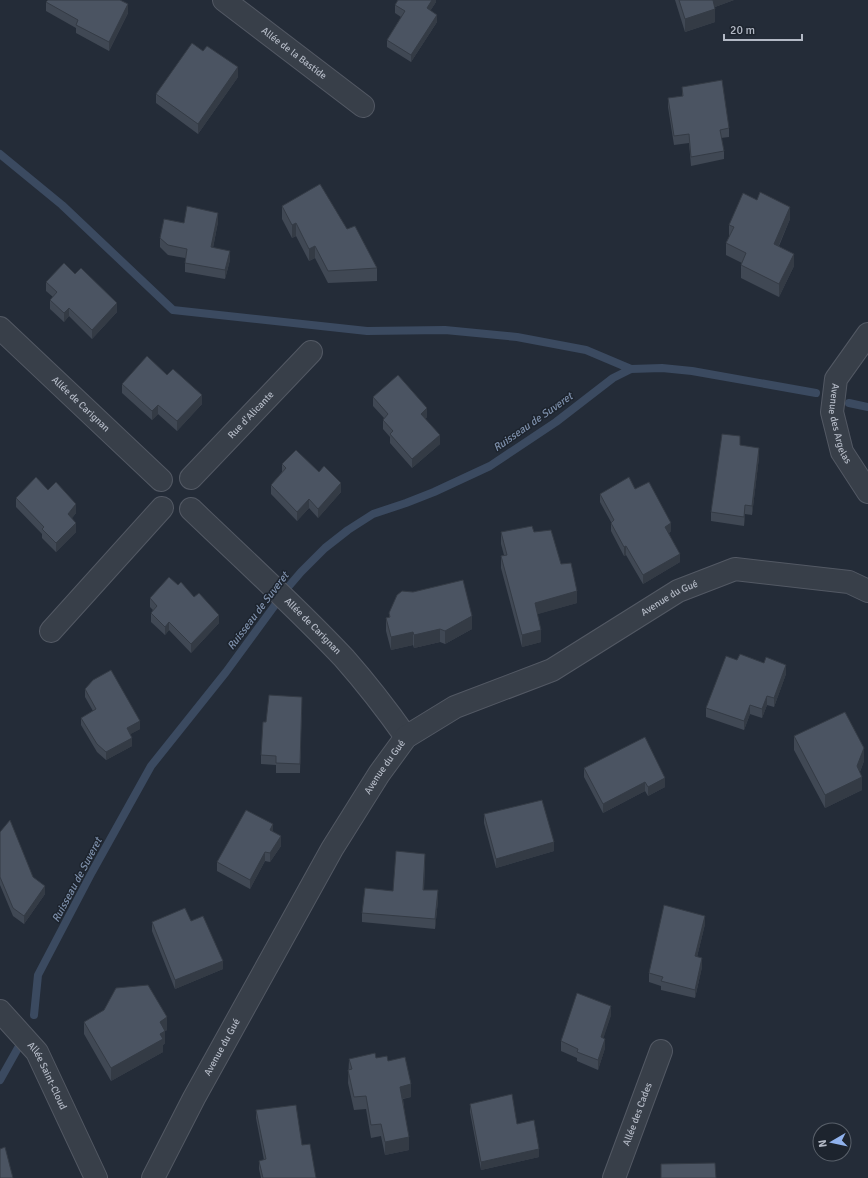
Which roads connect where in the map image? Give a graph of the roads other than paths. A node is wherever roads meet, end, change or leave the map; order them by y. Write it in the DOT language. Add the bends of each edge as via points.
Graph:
graph roads {
  1 [pos="224,0"];
  2 [pos="364,106"];
  3 [pos="0,328"];
  4 [pos="868,334"];
  5 [pos="311,352"];
  6 [pos="191,478"];
  7 [pos="161,480"];
  8 [pos="868,492"];
  9 [pos="162,508"];
  10 [pos="190,509"];
  11 [pos="868,591"];
  12 [pos="51,631"];
  13 [pos="406,737"];
  14 [pos="0,1011"];
  15 [pos="662,1051"];
  16 [pos="96,1178"];
  17 [pos="153,1178"];
  18 [pos="614,1178"];
  1 -- 2 [label="street, Allée de la Bastide"];
  3 -- 7 [label="street, Allée de Carignan"];
  4 -- 8 [label="street, Avenue des Argelas" via="836,379 832,412 842,452"];
  5 -- 6 [label="street, Rue d'Alicante"];
  6 -- 7 [label="street" via="179,472"];
  6 -- 10 [label="street" via="198,490 195,503"];
  7 -- 9 [label="street" via="156,491"];
  9 -- 10 [label="street" via="173,514"];
  9 -- 12 [label="street"];
  10 -- 13 [label="street, Allée de Carignan" via="345,659"];
  11 -- 13 [label="street, Avenue du Gué" via="849,582 735,569 678,591 552,670 455,707"];
  13 -- 17 [label="street, Avenue du Gué" via="379,774 332,849 194,1098"];
  14 -- 16 [label="street, Allée Saint-Cloud" via="37,1052"];
  15 -- 18 [label="street, Allée des Cades"];
}
